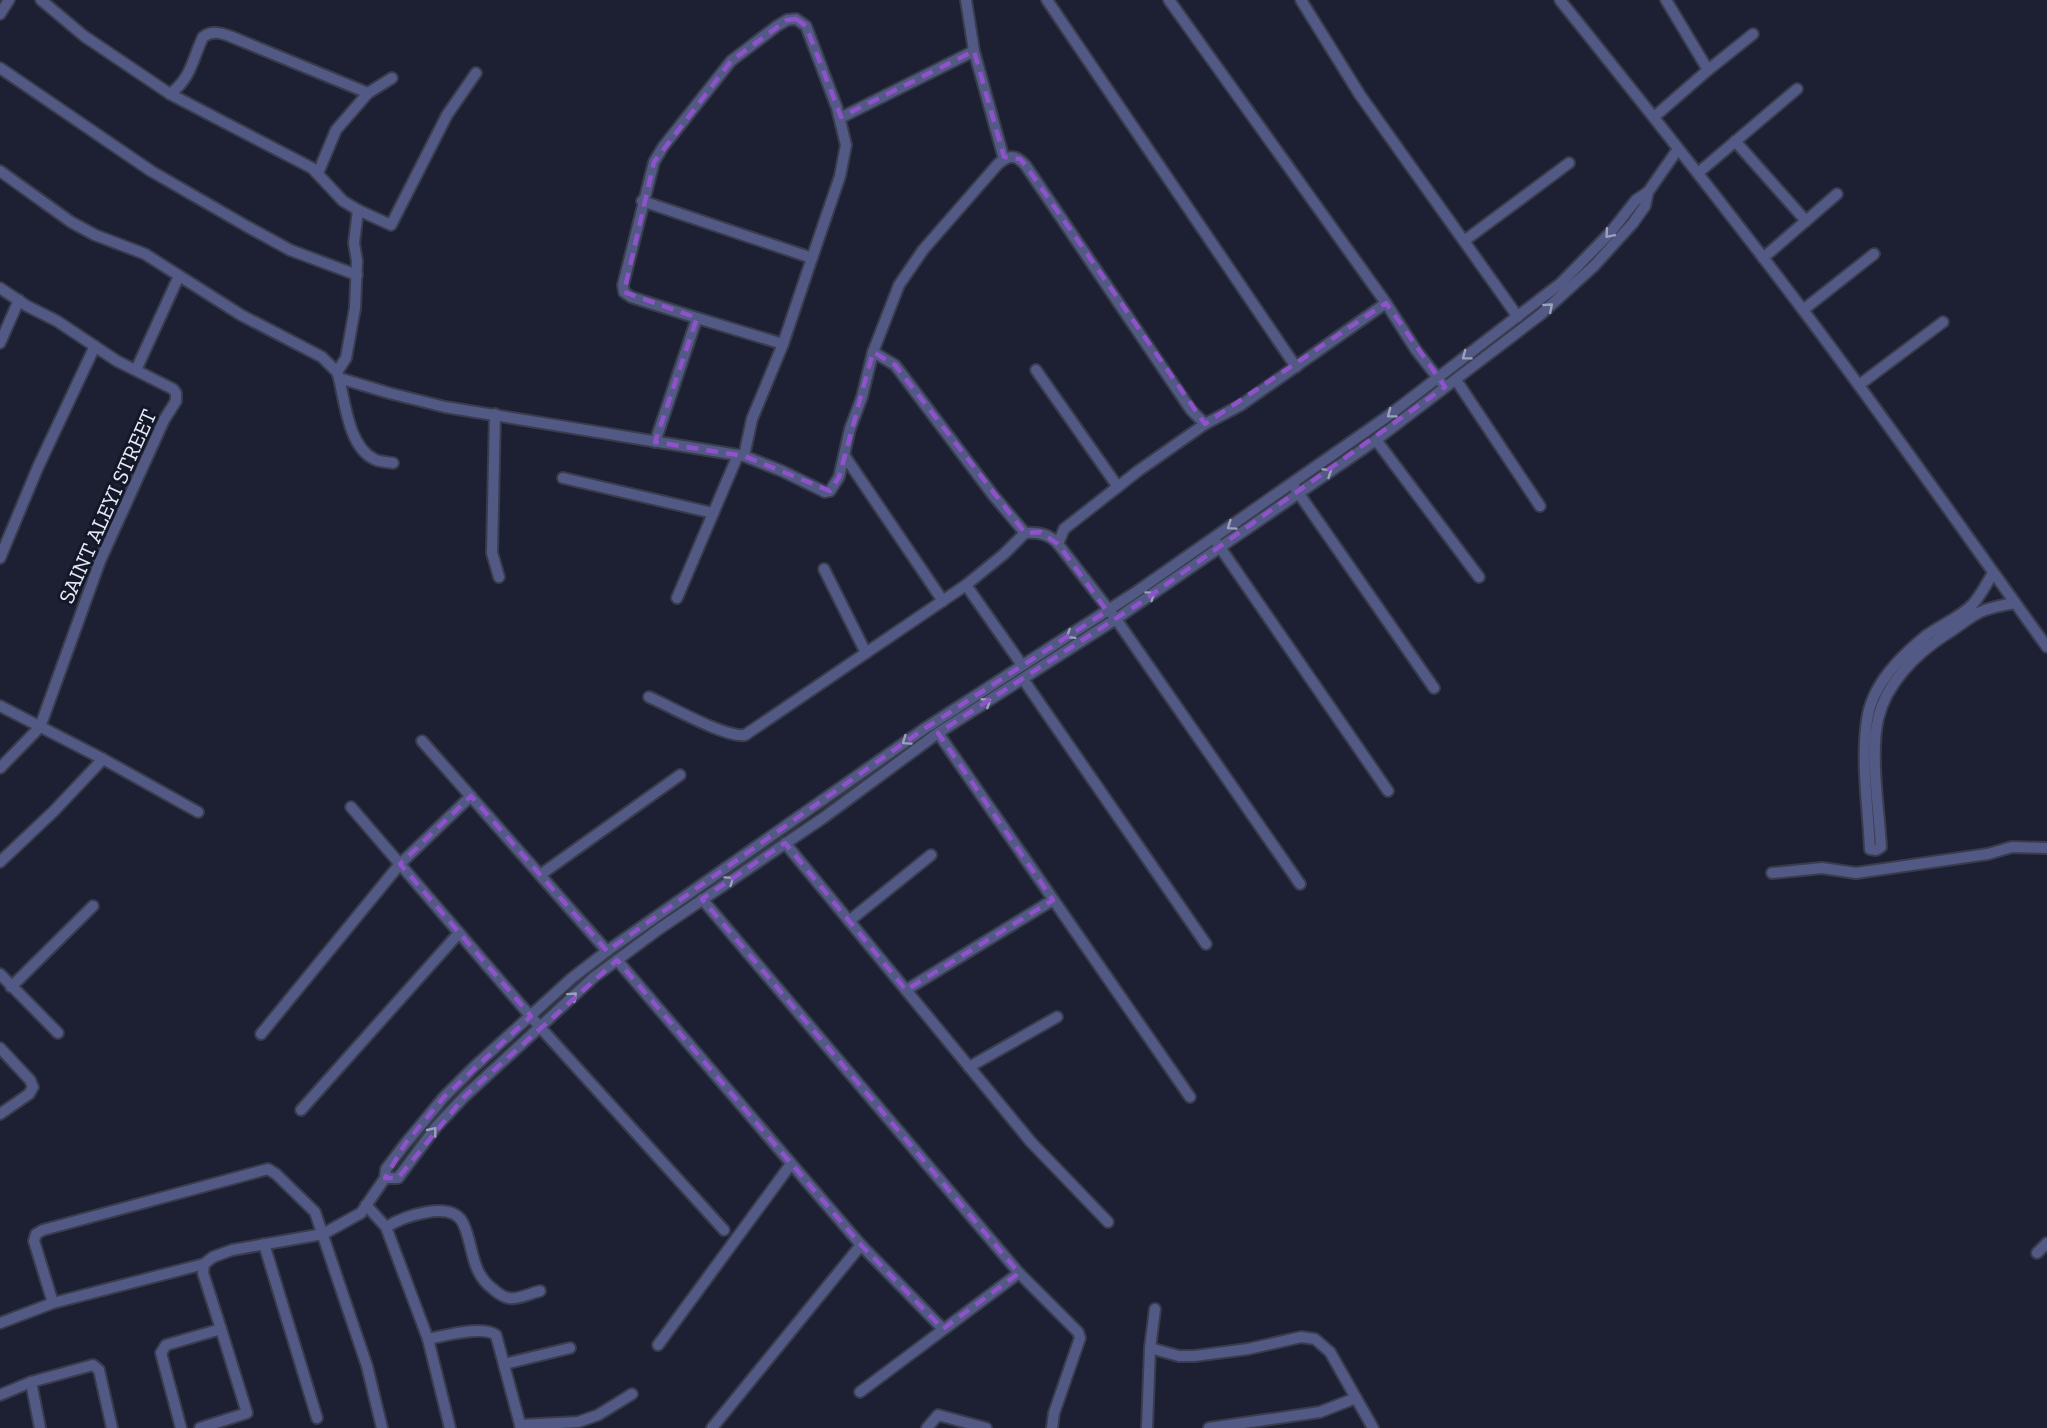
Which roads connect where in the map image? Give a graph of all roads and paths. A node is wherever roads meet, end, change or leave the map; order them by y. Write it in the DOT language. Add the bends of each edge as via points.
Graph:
graph roads {
  1 [pos="9,0"];
  2 [pos="41,0"];
  3 [pos="966,0"];
  4 [pos="1047,0"];
  5 [pos="1169,0"];
  6 [pos="1300,0"];
  7 [pos="1560,0"];
  8 [pos="1666,0"];
  9 [pos="0,14"];
  10 [pos="1753,34"];
  11 [pos="974,51"];
  12 [pos="0,68"];
  13 [pos="1708,70"];
  14 [pos="476,73"];
  15 [pos="392,78"];
  16 [pos="1797,89"];
  17 [pos="368,93"];
  18 [pos="170,94"];
  19 [pos="1654,117"];
  20 [pos="840,118"];
  21 [pos="1735,141"];
  22 [pos="1678,149"];
  23 [pos="1004,159"];
  24 [pos="1569,163"];
  25 [pos="0,171"];
  26 [pos="318,173"];
  27 [pos="1698,173"];
  28 [pos="1648,192"];
  29 [pos="1837,194"];
  30 [pos="642,201"];
  31 [pos="358,210"];
  32 [pos="1806,221"];
  33 [pos="1464,241"];
  34 [pos="1874,254"];
  35 [pos="812,258"];
  36 [pos="1763,258"];
  37 [pos="357,275"];
  38 [pos="179,276"];
  39 [pos="0,288"];
  40 [pos="19,300"];
  41 [pos="1386,303"];
  42 [pos="1803,310"];
  43 [pos="1518,317"];
  44 [pos="697,318"];
  45 [pos="1943,322"];
  46 [pos="0,343"];
  47 [pos="783,344"];
  48 [pos="95,346"];
  49 [pos="873,352"];
  50 [pos="1296,367"];
  51 [pos="136,370"];
  52 [pos="1036,370"];
  53 [pos="338,375"];
  54 [pos="1456,380"];
  55 [pos="1441,383"];
  56 [pos="1859,385"];
  57 [pos="495,414"];
  58 [pos="1205,424"];
  59 [pos="1376,440"];
  60 [pos="655,442"];
  61 [pos="844,455"];
  62 [pos="741,456"];
  63 [pos="393,463"];
  64 [pos="562,478"];
  65 [pos="1118,487"];
  66 [pos="1294,488"];
  67 [pos="1540,506"];
  68 [pos="713,513"];
  69 [pos="1025,533"];
  70 [pos="1213,538"];
  71 [pos="1058,544"];
  72 [pos="1221,547"];
  73 [pos="0,558"];
  74 [pos="824,569"];
  75 [pos="1994,573"];
  76 [pos="499,577"];
  77 [pos="1479,577"];
  78 [pos="966,585"];
  79 [pos="677,598"];
  80 [pos="943,601"];
  81 [pos="2015,603"];
  82 [pos="1107,610"];
  83 [pos="1116,619"];
  84 [pos="2047,647"];
  85 [pos="866,653"];
  86 [pos="1905,661"];
  87 [pos="1022,665"];
  88 [pos="1023,679"];
  89 [pos="1434,688"];
  90 [pos="649,697"];
  91 [pos="0,706"];
  92 [pos="40,727"];
  93 [pos="938,733"];
  94 [pos="422,741"];
  95 [pos="103,759"];
  96 [pos="1870,765"];
  97 [pos="0,768"];
  98 [pos="680,776"];
  99 [pos="1388,791"];
  100 [pos="471,796"];
  101 [pos="351,807"];
  102 [pos="198,812"];
  103 [pos="796,819"];
  104 [pos="803,831"];
  105 [pos="785,843"];
  106 [pos="2047,848"];
  107 [pos="931,855"];
  108 [pos="0,862"];
  109 [pos="400,864"];
  110 [pos="1772,873"];
  111 [pos="540,875"];
  112 [pos="1300,884"];
  113 [pos="702,899"];
  114 [pos="1053,900"];
  115 [pos="93,906"];
  116 [pos="652,919"];
  117 [pos="849,921"];
  118 [pos="659,929"];
  119 [pos="459,933"];
  120 [pos="1206,944"];
  121 [pos="607,951"];
  122 [pos="617,960"];
  123 [pos="0,974"];
  124 [pos="11,987"];
  125 [pos="906,990"];
  126 [pos="531,1016"];
  127 [pos="1057,1017"];
  128 [pos="539,1026"];
  129 [pos="58,1033"];
  130 [pos="261,1034"];
  131 [pos="0,1048"];
  132 [pos="969,1067"];
  133 [pos="456,1085"];
  134 [pos="465,1096"];
  135 [pos="1190,1097"];
  136 [pos="301,1110"];
  137 [pos="0,1114"];
  138 [pos="791,1164"];
  139 [pos="385,1178"];
  140 [pos="366,1205"];
  141 [pos="1108,1222"];
  142 [pos="386,1227"];
  143 [pos="724,1230"];
  144 [pos="323,1234"];
  145 [pos="2047,1242"];
  146 [pos="264,1245"];
  147 [pos="861,1245"];
  148 [pos="2037,1253"];
  149 [pos="204,1264"];
  150 [pos="1019,1273"];
  151 [pos="540,1291"];
  152 [pos="53,1303"];
  153 [pos="1155,1309"];
  154 [pos="0,1323"];
  155 [pos="221,1329"];
  156 [pos="943,1329"];
  157 [pos="428,1339"];
  158 [pos="658,1345"];
  159 [pos="570,1348"];
  160 [pos="1150,1348"];
  161 [pos="504,1364"];
  162 [pos="31,1382"];
  163 [pos="860,1392"];
  164 [pos="632,1394"];
  165 [pos="0,1395"];
  166 [pos="1356,1398"];
  167 [pos="317,1418"];
  168 [pos="520,1426"];
  169 [pos="40,1428"];
  170 [pos="112,1428"];
  171 [pos="181,1428"];
  172 [pos="200,1428"];
  173 [pos="382,1428"];
  174 [pos="450,1428"];
  175 [pos="712,1428"];
  176 [pos="927,1428"];
  177 [pos="986,1428"];
  178 [pos="1052,1428"];
  179 [pos="1147,1428"];
  180 [pos="1209,1428"];
  181 [pos="1373,1428"];
  1 -- 9 [label="street"];
  2 -- 18 [label="street" via="84,36"];
  3 -- 11 [label="street"];
  4 -- 50 [label="street"];
  5 -- 41 [label="street"];
  6 -- 33 [label="street" via="1360,95"];
  7 -- 19 [label="street"];
  8 -- 13 [label="street"];
  10 -- 13 [label="street"];
  11 -- 20 [label="street"];
  11 -- 23 [label="street"];
  12 -- 37 [label="street" via="151,171 238,222 291,250"];
  13 -- 19 [label="street"];
  14 -- 31 [label="street" via="447,115 391,225"];
  15 -- 17 [label="street"];
  16 -- 21 [label="street"];
  17 -- 18 [label="street" via="232,37 208,33 188,74"];
  17 -- 26 [label="street" via="336,130"];
  18 -- 26 [label="street"];
  19 -- 22 [label="street"];
  20 -- 30 [label="street" via="807,26 796,19 787,20 731,61 663,147"];
  20 -- 35 [label="street" via="846,145 844,160"];
  21 -- 27 [label="street"];
  21 -- 32 [label="street"];
  22 -- 27 [label="street"];
  22 -- 28 [label="street"];
  23 -- 49 [label="street" via="923,250 899,285"];
  23 -- 58 [label="street" via="1013,156 1026,166 1191,410"];
  24 -- 33 [label="street"];
  25 -- 38 [label="street" via="71,222 145,254"];
  26 -- 31 [label="street"];
  27 -- 36 [label="street"];
  28 -- 43 [label="street, one-way" via="1636,200 1578,267"];
  54 -- 28 [label="street, one-way" via="1540,315 1594,266 1645,206"];
  29 -- 32 [label="street"];
  30 -- 35 [label="street"];
  30 -- 44 [label="street" via="624,292"];
  31 -- 37 [label="street" via="354,243"];
  32 -- 36 [label="street"];
  33 -- 43 [label="street"];
  34 -- 42 [label="street"];
  35 -- 47 [label="street"];
  36 -- 42 [label="street"];
  37 -- 53 [label="street" via="346,358"];
  38 -- 51 [label="street"];
  38 -- 53 [label="street" via="241,315 322,357"];
  39 -- 40 [label="street, SAINT ALEYI STREET"];
  40 -- 46 [label="street"];
  40 -- 48 [label="street, SAINT ALEYI STREET"];
  41 -- 50 [label="street"];
  41 -- 55 [label="street"];
  42 -- 56 [label="street"];
  43 -- 55 [label="street, one-way"];
  44 -- 47 [label="street"];
  44 -- 60 [label="street"];
  45 -- 56 [label="street"];
  47 -- 62 [label="street"];
  48 -- 51 [label="street, SAINT ALEYI STREET"];
  48 -- 73 [label="street"];
  49 -- 61 [label="street"];
  49 -- 69 [label="street" via="895,365"];
  50 -- 58 [label="street" via="1241,405"];
  51 -- 92 [label="street, SAINT ALEYI STREET" via="173,389 176,401 100,561"];
  52 -- 65 [label="street"];
  53 -- 57 [label="street" via="445,407"];
  53 -- 63 [label="street" via="359,447 375,460"];
  54 -- 55 [label="street"];
  54 -- 67 [label="street"];
  55 -- 59 [label="street"];
  55 -- 66 [label="street, one-way" via="1388,416"];
  56 -- 75 [label="street"];
  57 -- 60 [label="street"];
  57 -- 76 [label="street" via="492,553"];
  58 -- 65 [label="street"];
  66 -- 59 [label="street, one-way"];
  59 -- 77 [label="street"];
  60 -- 62 [label="street"];
  61 -- 62 [label="street" via="835,486 825,492"];
  61 -- 80 [label="street"];
  62 -- 68 [label="street"];
  64 -- 68 [label="street"];
  65 -- 71 [label="street" via="1064,529"];
  66 -- 70 [label="street, one-way"];
  66 -- 72 [label="street"];
  66 -- 89 [label="street"];
  68 -- 79 [label="street"];
  69 -- 71 [label="street" via="1040,532"];
  69 -- 78 [label="street"];
  70 -- 72 [label="street"];
  70 -- 82 [label="street"];
  71 -- 82 [label="street"];
  83 -- 72 [label="street, one-way"];
  72 -- 99 [label="street"];
  74 -- 85 [label="street"];
  75 -- 81 [label="street"];
  75 -- 86 [label="street" via="1973,604 1929,634"];
  78 -- 80 [label="street"];
  78 -- 87 [label="street"];
  80 -- 85 [label="street"];
  81 -- 84 [label="street"];
  81 -- 86 [label="street" via="1979,613"];
  82 -- 83 [label="street"];
  82 -- 87 [label="street, one-way"];
  83 -- 88 [label="street"];
  83 -- 112 [label="street"];
  85 -- 90 [label="street" via="745,735 723,731"];
  86 -- 96 [label="street" via="1886,675 1874,698"];
  87 -- 103 [label="street, one-way"];
  93 -- 88 [label="street, one-way"];
  88 -- 120 [label="street"];
  91 -- 92 [label="street"];
  92 -- 95 [label="street"];
  92 -- 97 [label="street"];
  93 -- 104 [label="street"];
  93 -- 114 [label="street"];
  94 -- 100 [label="street"];
  95 -- 102 [label="street"];
  95 -- 108 [label="street"];
  96 -- 96 [label="street" via="1881,847 1876,850 1870,849"];
  98 -- 111 [label="street"];
  100 -- 109 [label="street"];
  100 -- 111 [label="street"];
  101 -- 109 [label="street"];
  103 -- 104 [label="street"];
  103 -- 116 [label="street"];
  104 -- 105 [label="street"];
  113 -- 105 [label="street, one-way"];
  105 -- 117 [label="street"];
  106 -- 110 [label="street" via="2012,847 1856,873 1822,868"];
  107 -- 117 [label="street"];
  109 -- 119 [label="street"];
  109 -- 130 [label="street"];
  111 -- 121 [label="street"];
  113 -- 118 [label="street"];
  113 -- 150 [label="street"];
  114 -- 125 [label="street"];
  114 -- 135 [label="street"];
  115 -- 124 [label="street"];
  116 -- 118 [label="street"];
  116 -- 121 [label="street"];
  117 -- 125 [label="street"];
  118 -- 122 [label="street"];
  119 -- 126 [label="street"];
  119 -- 136 [label="street"];
  121 -- 126 [label="street"];
  128 -- 122 [label="street, one-way"];
  122 -- 138 [label="street"];
  123 -- 124 [label="street"];
  124 -- 129 [label="street"];
  125 -- 132 [label="street"];
  126 -- 128 [label="street"];
  126 -- 133 [label="street"];
  127 -- 132 [label="street"];
  128 -- 134 [label="street"];
  128 -- 143 [label="street"];
  131 -- 137 [label="street" via="33,1087"];
  132 -- 141 [label="street" via="1030,1142"];
  133 -- 134 [label="street"];
  133 -- 139 [label="street" via="405,1144 386,1169"];
  139 -- 134 [label="street, one-way" via="398,1178"];
  138 -- 147 [label="street"];
  138 -- 158 [label="street"];
  139 -- 140 [label="street"];
  140 -- 142 [label="street"];
  140 -- 144 [label="street" via="361,1213"];
  142 -- 151 [label="street" via="427,1212 454,1214 462,1222 478,1275 487,1285 511,1299"];
  142 -- 157 [label="street"];
  144 -- 146 [label="street"];
  144 -- 152 [label="street" via="315,1212 276,1174 262,1169 36,1234 34,1241"];
  144 -- 173 [label="street" via="367,1366"];
  145 -- 148 [label="street"];
  146 -- 149 [label="street" via="232,1250"];
  146 -- 167 [label="street"];
  147 -- 156 [label="street"];
  147 -- 175 [label="street"];
  149 -- 152 [label="street"];
  149 -- 155 [label="street" via="203,1273"];
  150 -- 156 [label="street"];
  150 -- 178 [label="street" via="1080,1338"];
  152 -- 154 [label="street"];
  153 -- 160 [label="street"];
  155 -- 171 [label="street" via="166,1345 161,1353"];
  155 -- 172 [label="street" via="247,1413"];
  156 -- 163 [label="street"];
  157 -- 161 [label="street" via="490,1330 496,1335"];
  157 -- 174 [label="street"];
  159 -- 161 [label="street"];
  160 -- 166 [label="street" via="1194,1356 1301,1337 1315,1339 1330,1352"];
  160 -- 179 [label="street"];
  161 -- 168 [label="street"];
  162 -- 165 [label="street"];
  162 -- 169 [label="street"];
  162 -- 170 [label="street" via="79,1367 97,1367"];
  164 -- 168 [label="street" via="578,1422"];
  166 -- 180 [label="street" via="1320,1412"];
  166 -- 181 [label="street"];
  176 -- 177 [label="street" via="938,1415"];
}
